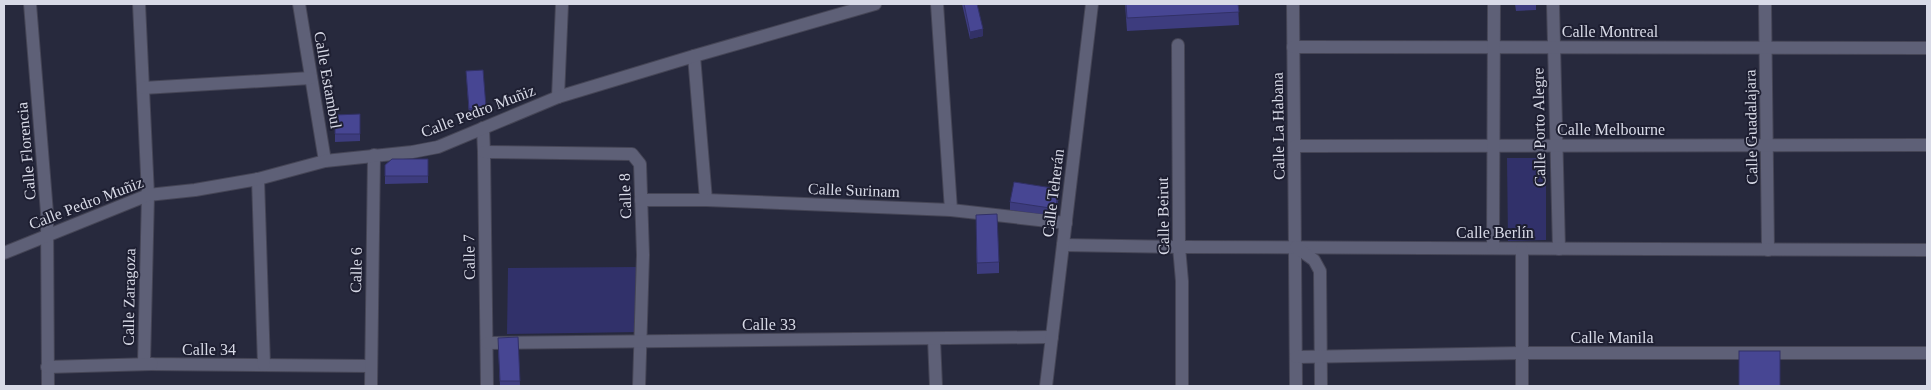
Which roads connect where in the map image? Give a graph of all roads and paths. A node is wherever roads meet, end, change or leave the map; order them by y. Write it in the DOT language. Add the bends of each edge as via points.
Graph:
graph roads {
  1 [pos="30,4"];
  2 [pos="138,4"];
  3 [pos="299,4"];
  4 [pos="562,4"];
  5 [pos="872,4"];
  6 [pos="937,4"];
  7 [pos="1092,4"];
  8 [pos="1293,4"];
  9 [pos="1494,4"];
  10 [pos="1553,4"];
  11 [pos="1765,4"];
  12 [pos="1178,45"];
  13 [pos="1293,47"];
  14 [pos="1554,48"];
  15 [pos="1766,48"];
  16 [pos="1927,48"];
  17 [pos="1494,49"];
  18 [pos="694,56"];
  19 [pos="311,78"];
  20 [pos="143,88"];
  21 [pos="558,98"];
  22 [pos="483,128"];
  23 [pos="1768,145"];
  24 [pos="1927,145"];
  25 [pos="1295,146"];
  26 [pos="1493,146"];
  27 [pos="1555,146"];
  28 [pos="484,152"];
  29 [pos="374,155"];
  30 [pos="325,161"];
  31 [pos="258,179"];
  32 [pos="148,195"];
  33 [pos="641,200"];
  34 [pos="706,200"];
  35 [pos="952,210"];
  36 [pos="1066,223"];
  37 [pos="47,235"];
  38 [pos="1063,245"];
  39 [pos="1179,247"];
  40 [pos="1296,247"];
  41 [pos="1492,248"];
  42 [pos="1522,248"];
  43 [pos="1559,249"];
  44 [pos="1768,250"];
  45 [pos="1927,250"];
  46 [pos="4,253"];
  47 [pos="1052,337"];
  48 [pos="934,339"];
  49 [pos="639,341"];
  50 [pos="487,343"];
  51 [pos="1522,353"];
  52 [pos="1927,353"];
  53 [pos="1296,356"];
  54 [pos="1321,356"];
  55 [pos="144,364"];
  56 [pos="264,365"];
  57 [pos="48,366"];
  58 [pos="371,366"];
  59 [pos="48,386"];
  60 [pos="371,386"];
  61 [pos="487,386"];
  62 [pos="639,386"];
  63 [pos="936,386"];
  64 [pos="1046,386"];
  65 [pos="1182,386"];
  66 [pos="1296,386"];
  67 [pos="1322,386"];
  68 [pos="1522,386"];
  1 -- 37 [label="street, Calle Florencia"];
  2 -- 20 [label="street, Calle Zaragoza"];
  3 -- 19 [label="street, Calle Estambul"];
  4 -- 21 [label="street"];
  5 -- 18 [label="street, Calle Pedro Muñiz"];
  6 -- 35 [label="street"];
  7 -- 36 [label="street, Calle Teherán"];
  8 -- 13 [label="street, Calle La Habana"];
  9 -- 17 [label="street"];
  10 -- 14 [label="street, Calle Porto Alegre"];
  11 -- 15 [label="street, Calle Guadalajara"];
  12 -- 39 [label="street, Calle Beirut"];
  13 -- 17 [label="street, Calle Montreal"];
  13 -- 25 [label="street, Calle La Habana"];
  14 -- 15 [label="street, Calle Montreal"];
  14 -- 17 [label="street, Calle Montreal"];
  14 -- 27 [label="street, Calle Porto Alegre"];
  15 -- 16 [label="street, Calle Montreal"];
  15 -- 23 [label="street, Calle Guadalajara"];
  17 -- 26 [label="street"];
  18 -- 21 [label="street, Calle Pedro Muñiz"];
  18 -- 34 [label="street"];
  19 -- 20 [label="street"];
  19 -- 30 [label="street, Calle Estambul"];
  20 -- 32 [label="street, Calle Zaragoza"];
  21 -- 22 [label="street, Calle Pedro Muñiz"];
  22 -- 28 [label="street, Calle 7"];
  22 -- 29 [label="street, Calle Pedro Muñiz" via="438,147"];
  23 -- 24 [label="street, Calle Melbourne"];
  23 -- 27 [label="street, Calle Melbourne"];
  23 -- 44 [label="street, Calle Guadalajara"];
  25 -- 26 [label="street, Calle Melbourne"];
  25 -- 40 [label="street, Calle La Habana"];
  26 -- 27 [label="street, Calle Melbourne"];
  26 -- 41 [label="street"];
  27 -- 43 [label="street, Calle Porto Alegre"];
  28 -- 33 [label="street, Calle 8" via="632,154 640,164"];
  28 -- 50 [label="street, Calle 7"];
  29 -- 30 [label="street, Calle Pedro Muñiz"];
  29 -- 58 [label="street, Calle 6"];
  30 -- 31 [label="street, Calle Pedro Muñiz"];
  31 -- 32 [label="street, Calle Pedro Muñiz"];
  31 -- 56 [label="street"];
  32 -- 37 [label="street, Calle Pedro Muñiz"];
  32 -- 55 [label="street, Calle Zaragoza"];
  33 -- 34 [label="street, Calle Surinam"];
  33 -- 49 [label="street, Calle 8" via="643,255"];
  34 -- 35 [label="street, Calle Surinam"];
  35 -- 36 [label="street, Calle Surinam"];
  36 -- 38 [label="street, Calle Teherán"];
  37 -- 46 [label="street, Calle Pedro Muñiz"];
  37 -- 57 [label="street, Calle Florencia"];
  38 -- 39 [label="street, Calle Berlín"];
  38 -- 47 [label="street, Calle Teherán"];
  39 -- 40 [label="street, Calle Berlín"];
  39 -- 65 [label="street, Calle Beirut"];
  40 -- 41 [label="street, Calle Berlín"];
  40 -- 53 [label="street, Calle La Habana"];
  40 -- 54 [label="street" via="1314,260 1320,271"];
  41 -- 42 [label="street, Calle Berlín"];
  42 -- 43 [label="street, Calle Berlín"];
  42 -- 51 [label="street"];
  43 -- 44 [label="street, Calle Berlín"];
  44 -- 45 [label="street, Calle Berlín"];
  47 -- 48 [label="street, Calle 33"];
  47 -- 64 [label="street, Calle Teherán"];
  48 -- 49 [label="street, Calle 33"];
  48 -- 63 [label="street"];
  49 -- 50 [label="street, Calle 33"];
  49 -- 62 [label="street, Calle 8"];
  50 -- 61 [label="street, Calle 7"];
  51 -- 52 [label="street, Calle Manila"];
  51 -- 54 [label="street, Calle Manila"];
  51 -- 68 [label="street"];
  53 -- 54 [label="street, Calle Manila"];
  53 -- 66 [label="street, Calle La Habana"];
  54 -- 67 [label="street"];
  55 -- 56 [label="street, Calle 34"];
  55 -- 57 [label="street, Calle 34"];
  55 -- 58 [label="street, Calle Zaragoza"];
  56 -- 58 [label="street, Calle 34"];
  57 -- 59 [label="street, Calle Florencia"];
  58 -- 60 [label="street, Calle 6"];
}
